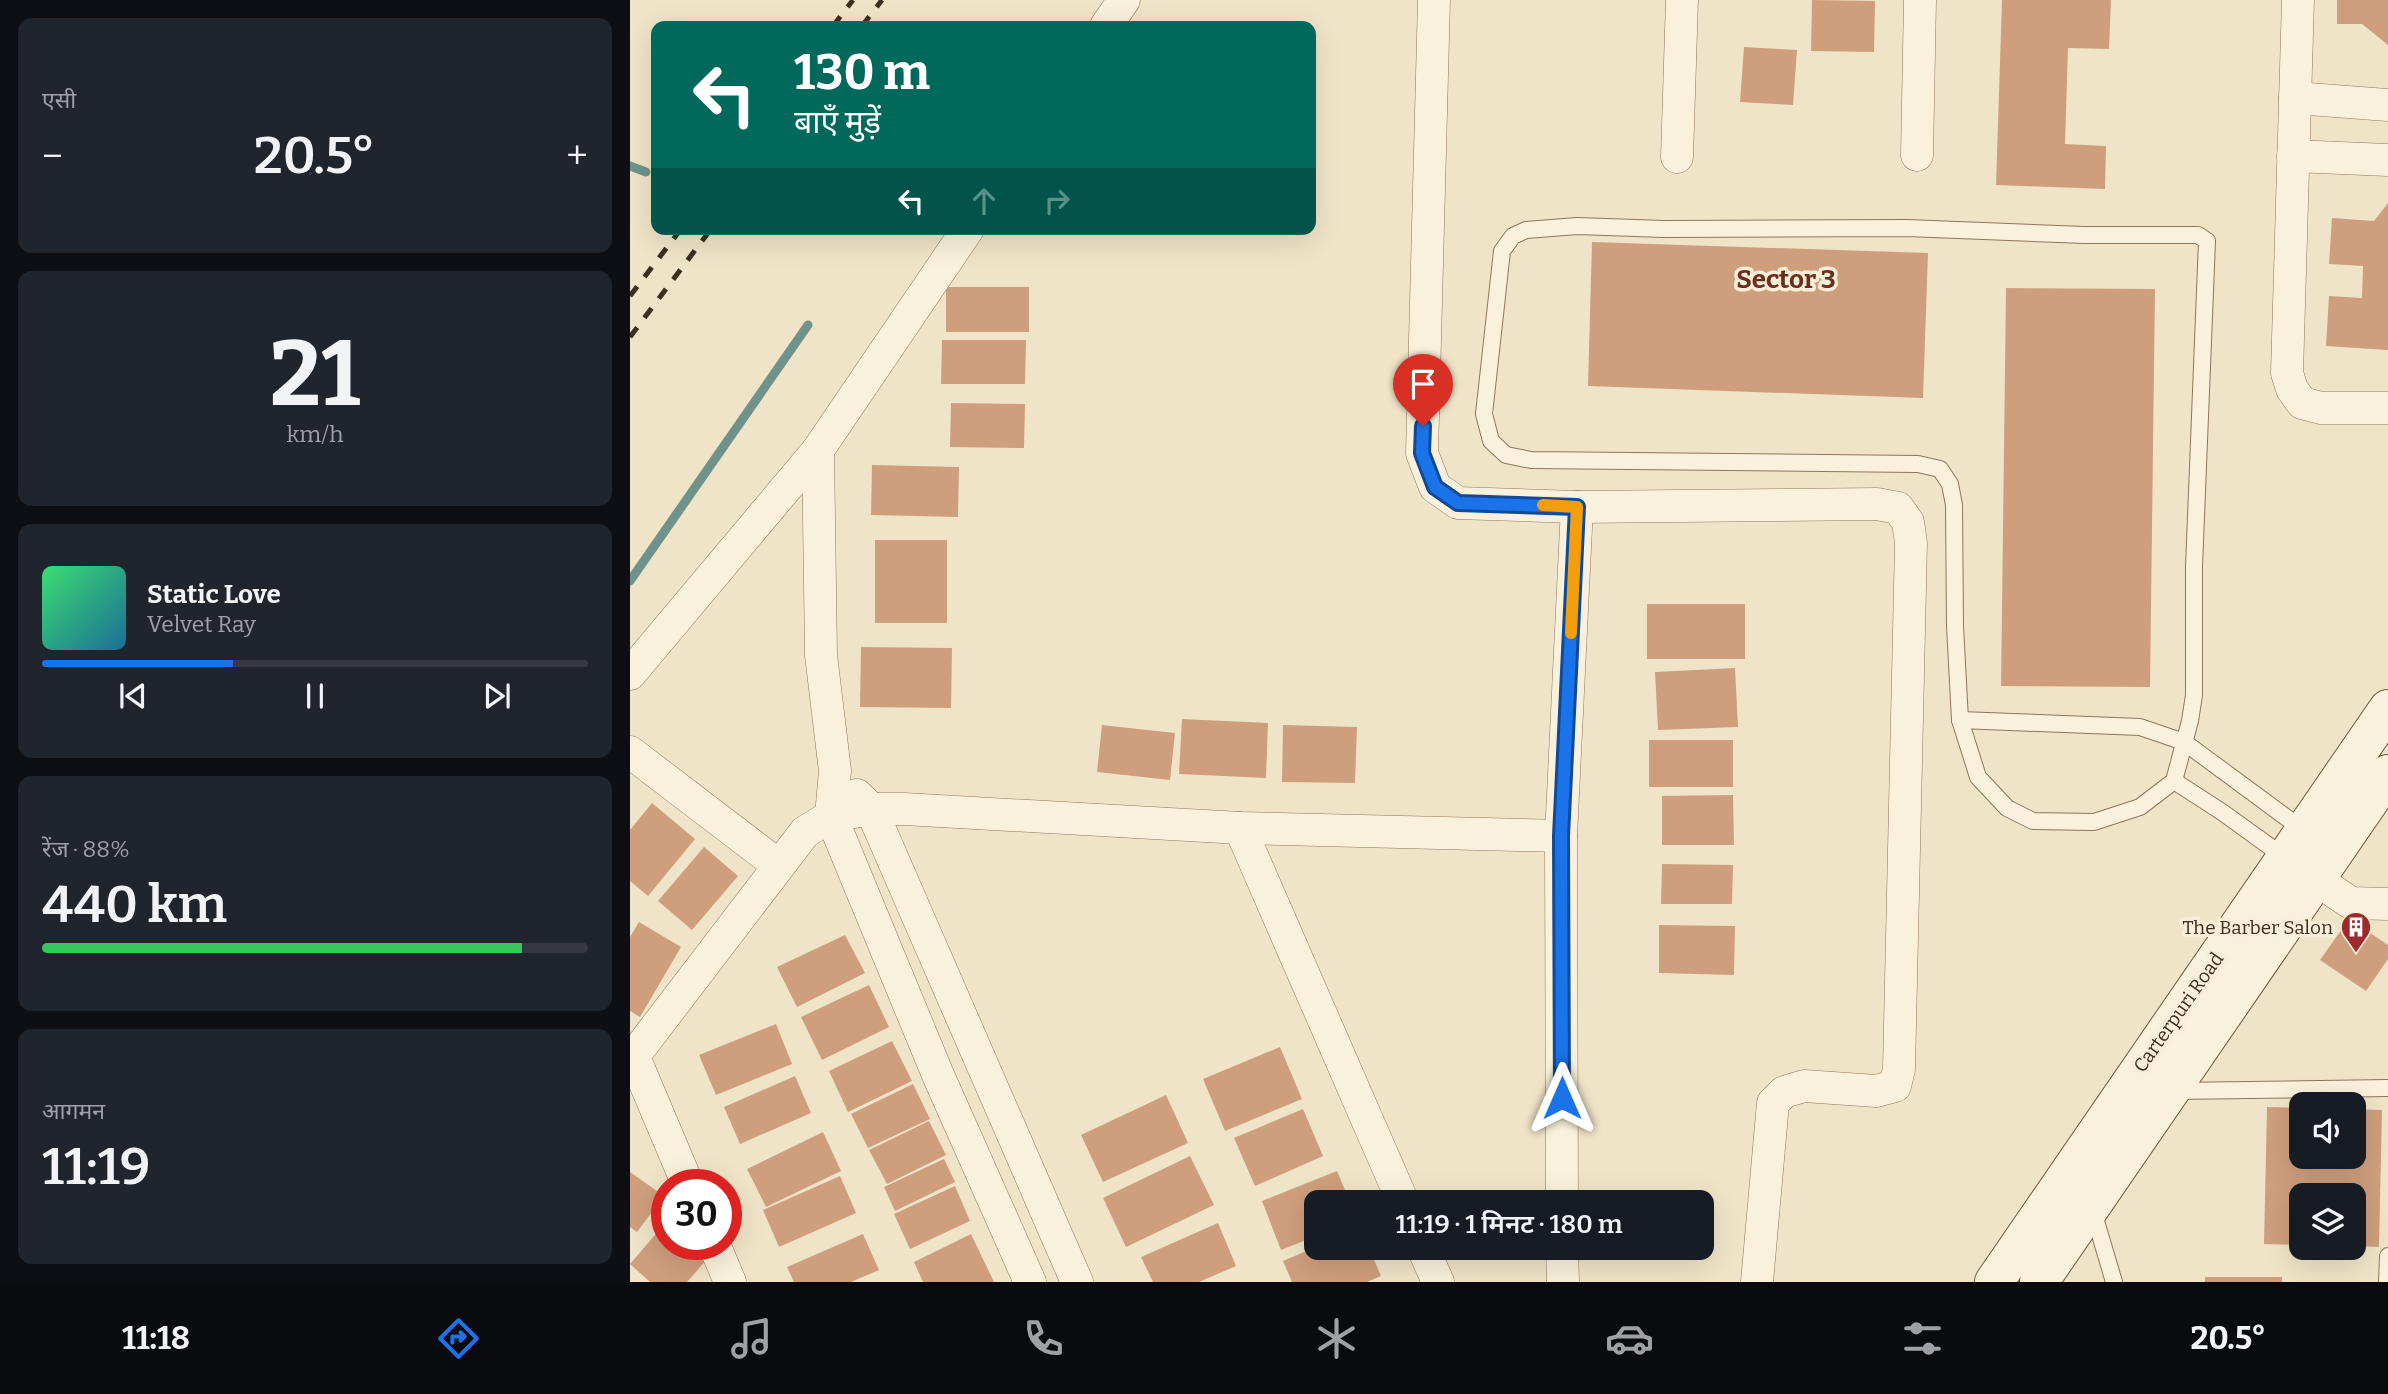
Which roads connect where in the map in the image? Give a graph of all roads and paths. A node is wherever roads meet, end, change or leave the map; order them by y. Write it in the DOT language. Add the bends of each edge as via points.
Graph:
graph roads {
  1 [pos="1124,0"];
  2 [pos="1434,0"];
  3 [pos="1682,0"];
  4 [pos="1920,0"];
  5 [pos="2298,0"];
  6 [pos="1109,21"];
  7 [pos="2295,98"];
  8 [pos="2388,105"];
  9 [pos="1917,155"];
  10 [pos="2293,156"];
  11 [pos="1677,157"];
  12 [pos="2388,160"];
  13 [pos="964,235"];
  14 [pos="2388,408"];
  15 [pos="817,450"];
  16 [pos="1577,507"];
  17 [pos="630,674"];
  18 [pos="2388,709"];
  19 [pos="1960,720"];
  20 [pos="2184,741"];
  21 [pos="630,752"];
  22 [pos="835,771"];
  23 [pos="2388,774"];
  24 [pos="2174,781"];
  25 [pos="871,809"];
  26 [pos="831,816"];
  27 [pos="1240,828"];
  28 [pos="1561,836"];
  29 [pos="2309,855"];
  30 [pos="778,865"];
  31 [pos="2388,904"];
  32 [pos="632,1059"];
  33 [pos="2388,1088"];
  34 [pos="2172,1091"];
  35 [pos="681,1169"];
  36 [pos="1398,1190"];
  37 [pos="1562,1190"];
  38 [pos="2091,1206"];
  39 [pos="2388,1256"];
  40 [pos="721,1260"];
  41 [pos="1428,1260"];
  42 [pos="1562,1260"];
  43 [pos="730,1282"];
  44 [pos="1030,1282"];
  45 [pos="1077,1282"];
  46 [pos="1438,1282"];
  47 [pos="1563,1282"];
  48 [pos="1757,1282"];
  49 [pos="1994,1282"];
  50 [pos="2039,1282"];
  51 [pos="2114,1282"];
  52 [pos="2387,1282"];
  1 -- 6 [label="street"];
  2 -- 16 [label="street" via="1422,453 1435,487 1458,503"];
  3 -- 11 [label="street"];
  4 -- 9 [label="street"];
  5 -- 7 [label="street"];
  7 -- 8 [label="street"];
  7 -- 10 [label="street"];
  10 -- 12 [label="street"];
  10 -- 14 [label="street" via="2287,373 2292,389 2302,403 2321,408"];
  13 -- 15 [label="street"];
  15 -- 17 [label="street"];
  15 -- 22 [label="street" via="821,655"];
  16 -- 28 [label="street"];
  16 -- 48 [label="street" via="1877,504 1898,508 1908,522 1899,1069 1895,1086 1886,1089 1804,1086 1784,1092 1773,1103"];
  18 -- 29 [label="main road, Carterpuri Road"];
  19 -- 20 [label="lane" via="2140,727"];
  19 -- 20 [label="lane" via="1954,505 1950,484 1940,469 1918,464 1579,462 1506,455 1491,441 1485,414 1502,251 1513,236 1526,230 1577,226 1907,228 2198,235 2207,241 2194,567 2194,695"];
  19 -- 24 [label="lane" via="1978,777 2007,808 2033,821 2094,822 2140,807"];
  20 -- 24 [label="lane"];
  20 -- 29 [label="lane"];
  21 -- 30 [label="street"];
  22 -- 25 [label="street"];
  22 -- 26 [label="street"];
  23 -- 29 [label="main road, Carterpuri Road"];
  24 -- 29 [label="lane" via="2222,812"];
  25 -- 26 [label="street"];
  25 -- 27 [label="street"];
  25 -- 45 [label="street"];
  26 -- 30 [label="street" via="805,832"];
  26 -- 44 [label="street"];
  27 -- 28 [label="street"];
  27 -- 36 [label="street"];
  28 -- 37 [label="street"];
  29 -- 31 [label="street" via="2351,903"];
  29 -- 34 [label="main road, Carterpuri Road"];
  29 -- 49 [label="main road, Carterpuri Road"];
  30 -- 32 [label="street"];
  32 -- 35 [label="street"];
  33 -- 34 [label="lane"];
  34 -- 38 [label="main road, Carterpuri Road"];
  38 -- 50 [label="main road, Carterpuri Road"];
  38 -- 51 [label="lane"];
  39 -- 52 [label="lane"];
  40 -- 43 [label="street"];
  41 -- 46 [label="street"];
  42 -- 47 [label="street"];
}
